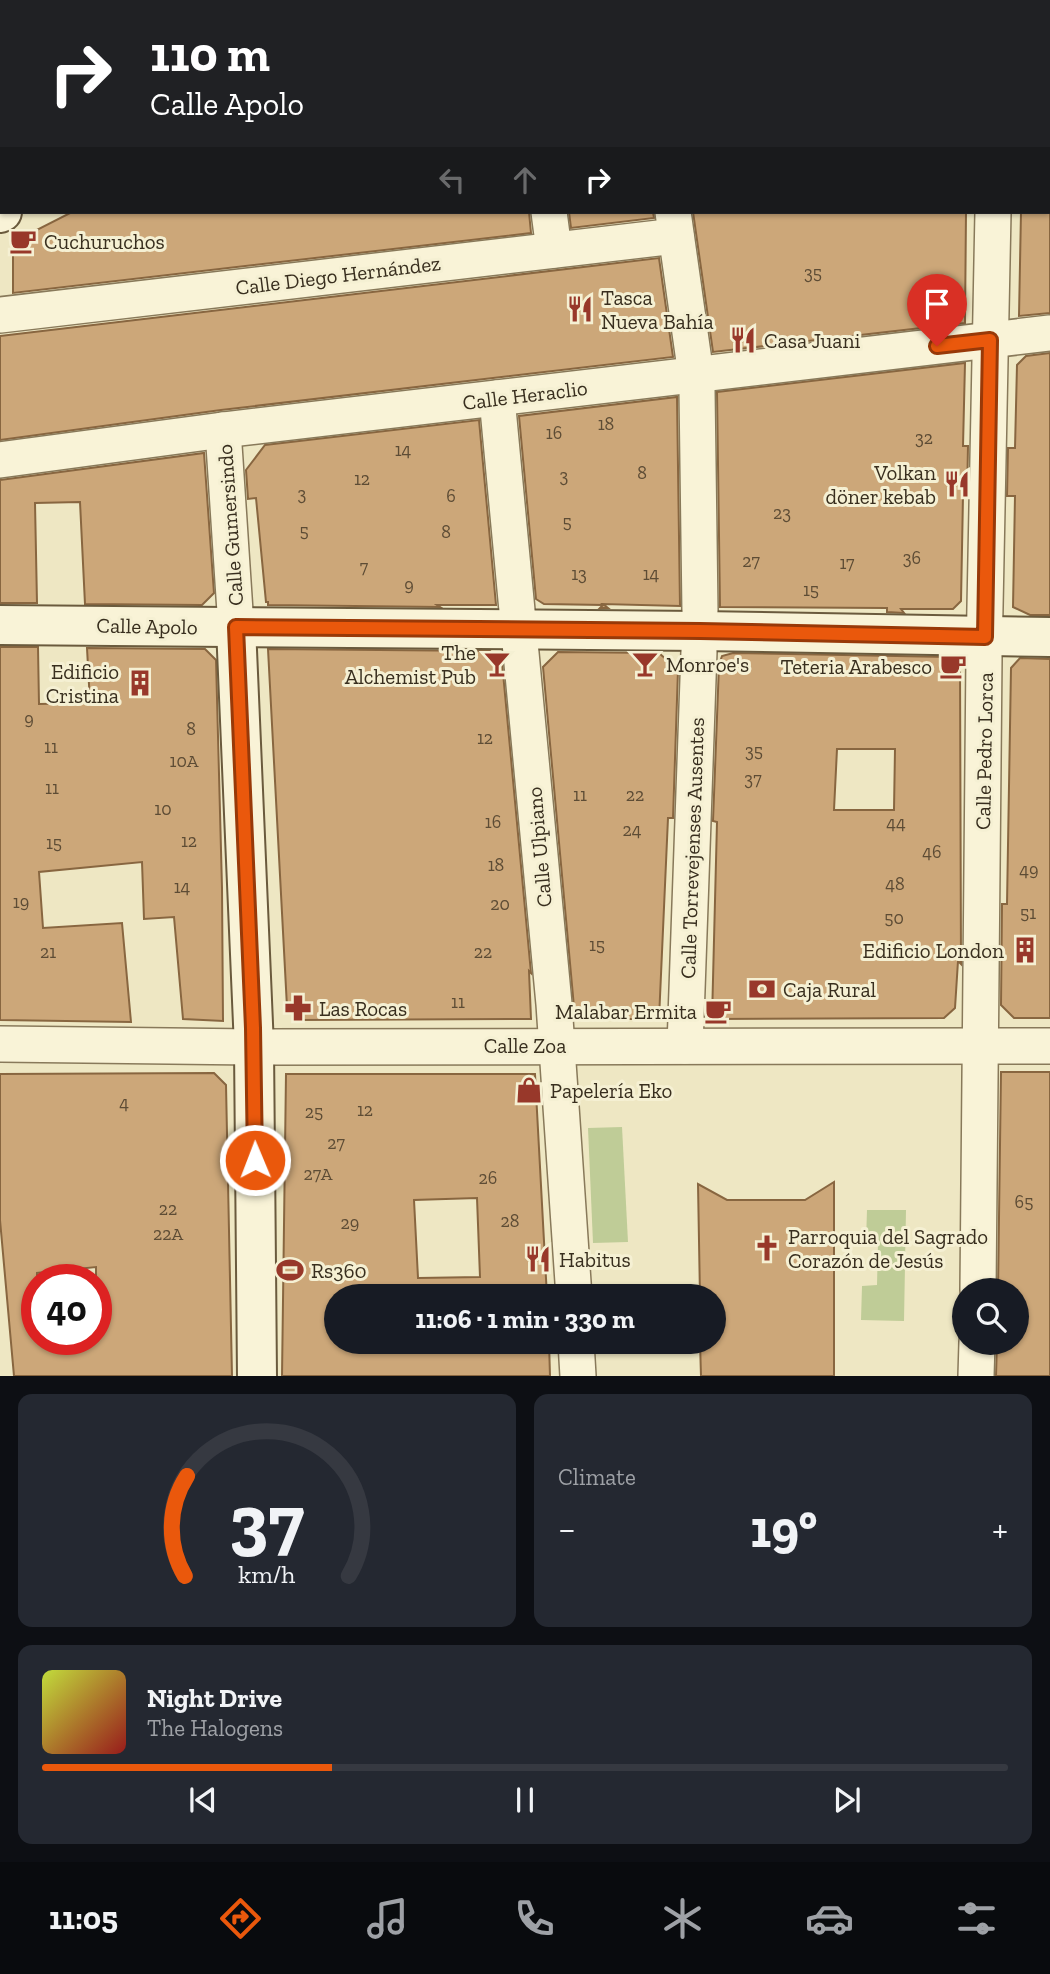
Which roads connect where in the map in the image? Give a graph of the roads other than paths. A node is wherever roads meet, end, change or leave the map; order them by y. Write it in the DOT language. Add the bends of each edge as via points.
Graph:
graph roads {
  1 [pos="549,214"];
  2 [pos="992,214"];
  3 [pos="674,224"];
  4 [pos="554,250"];
  5 [pos="0,315"];
  6 [pos="1050,333"];
  7 [pos="990,340"];
  8 [pos="497,398"];
  9 [pos="223,430"];
  10 [pos="0,460"];
  11 [pos="700,611"];
  12 [pos="0,625"];
  13 [pos="236,627"];
  14 [pos="518,629"];
  15 [pos="985,637"];
  16 [pos="1050,638"];
  17 [pos="699,651"];
  18 [pos="0,1044"];
  19 [pos="558,1045"];
  20 [pos="685,1046"];
  21 [pos="980,1046"];
  22 [pos="1050,1046"];
  23 [pos="254,1047"];
  24 [pos="978,1278"];
  25 [pos="572,1284"];
  26 [pos="577,1354"];
  27 [pos="977,1355"];
  28 [pos="257,1376"];
  29 [pos="578,1376"];
  30 [pos="976,1376"];
  1 -- 4 [label="street"];
  2 -- 7 [label="street, Calle Pedro Lorca"];
  3 -- 4 [label="street, Calle Diego Hernández"];
  3 -- 11 [label="street" via="696,375"];
  4 -- 5 [label="street, Calle Diego Hernández"];
  6 -- 7 [label="street, Calle Heraclio"];
  7 -- 8 [label="street, Calle Heraclio"];
  7 -- 15 [label="street, Calle Pedro Lorca"];
  8 -- 9 [label="street, Calle Heraclio"];
  8 -- 14 [label="street, Calle Ulpiano"];
  9 -- 10 [label="street, Calle Heraclio"];
  9 -- 13 [label="street, Calle Gumersindo"];
  12 -- 13 [label="street, Calle Apolo"];
  13 -- 14 [label="street, Calle Apolo"];
  13 -- 23 [label="street, Calle Gumersindo"];
  14 -- 15 [label="street, Calle Apolo"];
  14 -- 19 [label="street, Calle Ulpiano"];
  15 -- 16 [label="street, Calle Apolo"];
  15 -- 21 [label="street, Calle Pedro Lorca"];
  17 -- 20 [label="street, Calle Torrevejenses Ausentes"];
  18 -- 23 [label="street, Calle Zoa"];
  19 -- 20 [label="street, Calle Zoa"];
  19 -- 23 [label="street, Calle Zoa"];
  19 -- 25 [label="street, Calle Ulpiano"];
  20 -- 21 [label="street, Calle Zoa"];
  21 -- 22 [label="street, Calle Zoa"];
  21 -- 24 [label="street, Calle Pedro Lorca"];
  23 -- 28 [label="street, Calle Gumersindo"];
  26 -- 29 [label="street"];
  27 -- 30 [label="street"];
}
